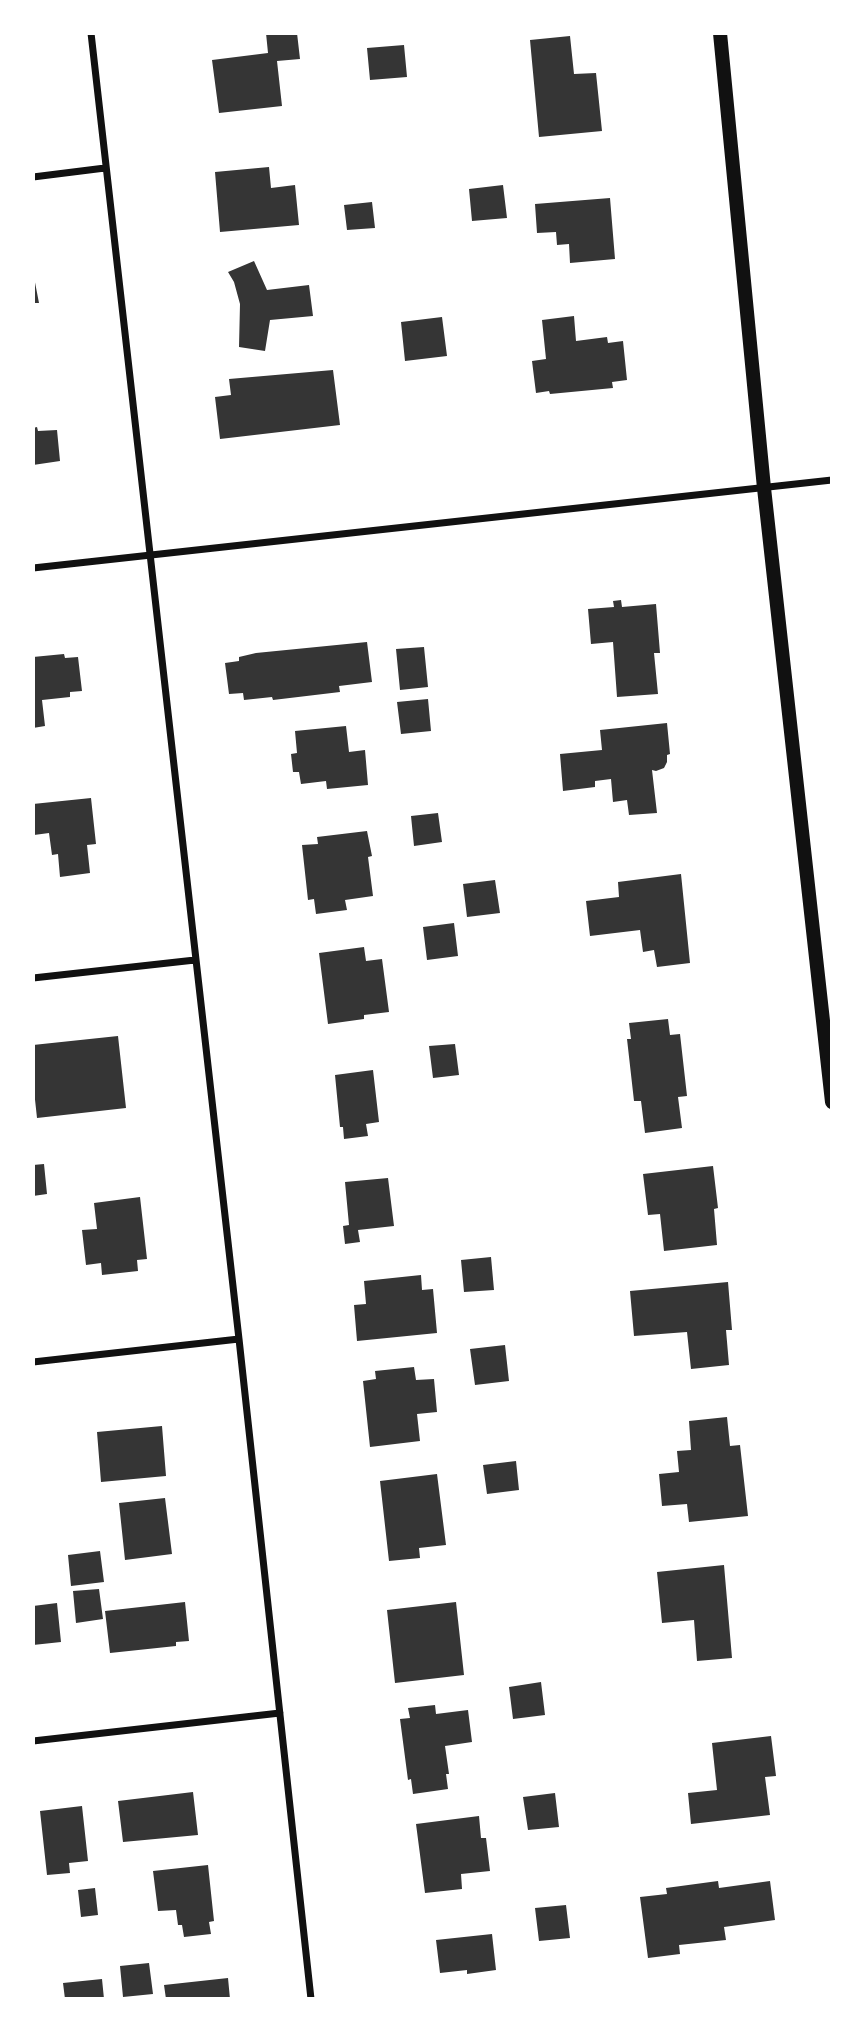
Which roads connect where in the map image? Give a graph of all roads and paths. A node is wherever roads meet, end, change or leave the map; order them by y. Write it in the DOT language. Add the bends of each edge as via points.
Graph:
graph roads {
  1 [pos="91,33"];
  2 [pos="720,33"];
  3 [pos="105,168"];
  4 [pos="33,177"];
  5 [pos="832,480"];
  6 [pos="764,488"];
  7 [pos="151,556"];
  8 [pos="33,568"];
  9 [pos="195,960"];
  10 [pos="33,978"];
  11 [pos="829,1054"];
  12 [pos="832,1102"];
  13 [pos="239,1339"];
  14 [pos="33,1362"];
  15 [pos="280,1713"];
  16 [pos="33,1741"];
  17 [pos="311,1999"];
  1 -- 3 [label="street"];
  2 -- 6 [label="main road"];
  3 -- 4 [label="street"];
  3 -- 7 [label="street"];
  5 -- 6 [label="street"];
  6 -- 7 [label="street"];
  6 -- 11 [label="main road"];
  7 -- 8 [label="street"];
  7 -- 9 [label="street"];
  9 -- 10 [label="street"];
  9 -- 13 [label="street"];
  11 -- 12 [label="main road"];
  13 -- 14 [label="street"];
  13 -- 15 [label="street"];
  15 -- 16 [label="street"];
  15 -- 17 [label="street"];
}
